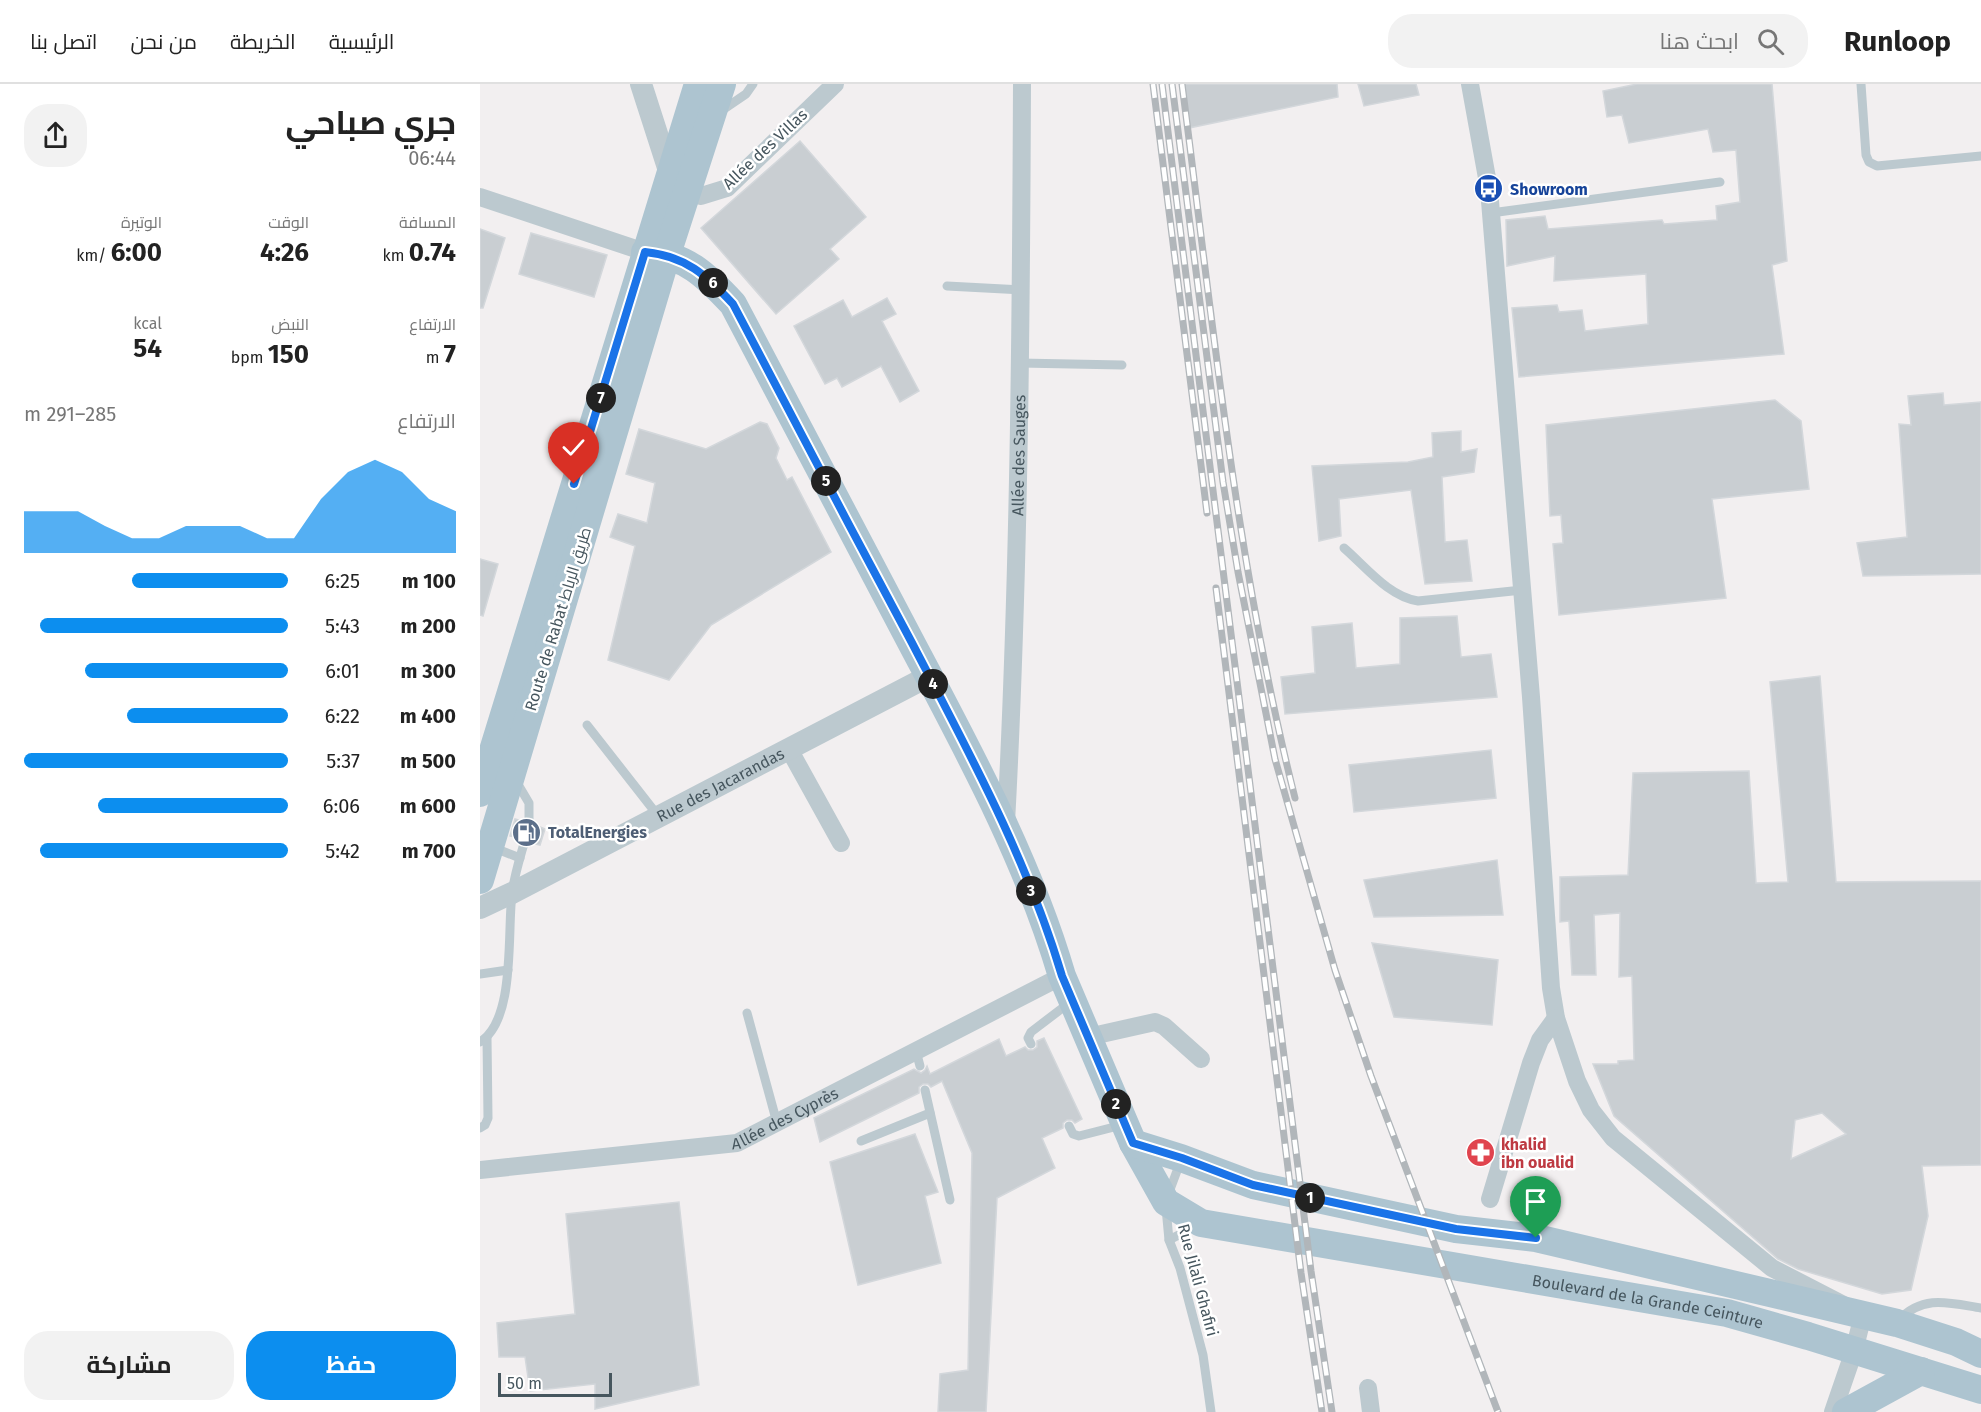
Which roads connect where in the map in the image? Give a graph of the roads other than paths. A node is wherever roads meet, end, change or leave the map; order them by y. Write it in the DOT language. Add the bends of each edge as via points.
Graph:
graph roads {
  1 [pos="641,84"];
  2 [pos="698,84"];
  3 [pos="722,84"];
  4 [pos="753,84"];
  5 [pos="835,84"];
  6 [pos="1022,84"];
  7 [pos="1470,84"];
  8 [pos="1861,84"];
  9 [pos="712,117"];
  10 [pos="1981,156"];
  11 [pos="1720,182"];
  12 [pos="679,183"];
  13 [pos="480,197"];
  14 [pos="1491,213"];
  15 [pos="656,253"];
  16 [pos="947,285"];
  17 [pos="1021,290"];
  18 [pos="1020,363"];
  19 [pos="1122,365"];
  20 [pos="1344,548"];
  21 [pos="1522,590"];
  22 [pos="929,676"];
  23 [pos="587,725"];
  24 [pos="789,749"];
  25 [pos="512,774"];
  26 [pos="480,793"];
  27 [pos="659,817"];
  28 [pos="530,823"];
  29 [pos="1006,828"];
  30 [pos="525,840"];
  31 [pos="841,843"];
  32 [pos="490,846"];
  33 [pos="520,858"];
  34 [pos="480,880"];
  35 [pos="512,893"];
  36 [pos="480,908"];
  37 [pos="508,970"];
  38 [pos="480,974"];
  39 [pos="1067,988"];
  40 [pos="747,1013"];
  41 [pos="1556,1018"];
  42 [pos="1088,1037"];
  43 [pos="484,1040"];
  44 [pos="1031,1044"];
  45 [pos="1201,1059"];
  46 [pos="925,1090"];
  47 [pos="930,1113"];
  48 [pos="777,1123"];
  49 [pos="1069,1126"];
  50 [pos="480,1128"];
  51 [pos="1129,1134"];
  52 [pos="861,1141"];
  53 [pos="1182,1158"];
  54 [pos="480,1170"];
  55 [pos="1490,1199"];
  56 [pos="950,1200"];
  57 [pos="1166,1202"];
  58 [pos="1201,1223"];
  59 [pos="1169,1240"];
  60 [pos="1981,1308"];
  61 [pos="1863,1315"];
  62 [pos="1897,1323"];
  63 [pos="1854,1351"];
  64 [pos="1981,1354"];
  65 [pos="1921,1371"];
  66 [pos="1368,1388"];
  67 [pos="1981,1390"];
  68 [pos="1210,1412"];
  69 [pos="1371,1412"];
  70 [pos="1833,1412"];
  71 [pos="1846,1412"];
  1 -- 12 [label="street"];
  2 -- 12 [label="main road, Route de Rabat طريق الرباط"];
  3 -- 9 [label="main road, Route de Rabat طريق الرباط"];
  4 -- 9 [label="lane" via="746,94"];
  5 -- 12 [label="street, Allée des Villas" via="727,188 701,196"];
  6 -- 17 [label="street, Allée des Sauges"];
  7 -- 14 [label="street"];
  8 -- 10 [label="lane" via="1869,162 1877,166"];
  9 -- 12 [label="main road, Route de Rabat طريق الرباط"];
  11 -- 14 [label="lane"];
  12 -- 15 [label="main road, Route de Rabat طريق الرباط"];
  13 -- 15 [label="street"];
  14 -- 21 [label="street"];
  15 -- 22 [label="main road, Boulevard de la Grande Ceinture" via="692,267 710,279 733,304"];
  15 -- 25 [label="main road, Route de Rabat طريق الرباط"];
  15 -- 26 [label="main road, Route de Rabat طريق الرباط"];
  16 -- 17 [label="lane"];
  17 -- 18 [label="street, Allée des Sauges"];
  18 -- 19 [label="lane"];
  18 -- 29 [label="street, Allée des Sauges" via="1015,662"];
  20 -- 21 [label="lane" via="1407,600"];
  21 -- 41 [label="street"];
  22 -- 24 [label="street, Rue des Jacarandas"];
  22 -- 29 [label="main road, Boulevard de la Grande Ceinture"];
  23 -- 27 [label="lane"];
  24 -- 27 [label="street, Rue des Jacarandas"];
  24 -- 31 [label="street"];
  25 -- 28 [label="lane" via="529,803"];
  25 -- 32 [label="main road, Route de Rabat طريق الرباط"];
  27 -- 35 [label="street, Rue des Jacarandas"];
  29 -- 39 [label="main road, Boulevard de la Grande Ceinture"];
  30 -- 33 [label="lane"];
  32 -- 33 [label="lane"];
  32 -- 34 [label="main road, Route de Rabat طريق الرباط"];
  33 -- 35 [label="lane"];
  35 -- 36 [label="street, Rue des Jacarandas"];
  35 -- 37 [label="lane"];
  37 -- 38 [label="lane"];
  37 -- 43 [label="lane" via="499,1018"];
  39 -- 42 [label="main road, Boulevard de la Grande Ceinture"];
  39 -- 44 [label="lane" via="1031,1032"];
  39 -- 48 [label="street, Allée des Cyprès"];
  40 -- 48 [label="lane"];
  41 -- 55 [label="street" via="1540,1040 1531,1063"];
  41 -- 61 [label="street" via="1577,1081 1591,1110 1613,1138 1772,1268"];
  42 -- 45 [label="street" via="1155,1022"];
  42 -- 51 [label="main road, Boulevard de la Grande Ceinture"];
  43 -- 50 [label="lane" via="488,1118"];
  46 -- 47 [label="lane"];
  47 -- 52 [label="lane"];
  47 -- 56 [label="lane"];
  48 -- 54 [label="street, Allée des Cyprès" via="727,1145"];
  49 -- 51 [label="lane" via="1079,1136"];
  51 -- 53 [label="main road, Boulevard de la Grande Ceinture"];
  51 -- 57 [label="main road, Boulevard de la Grande Ceinture"];
  53 -- 57 [label="lane, Rue Jilali Ghafiri"];
  53 -- 61 [label="main road, Boulevard de la Grande Ceinture" via="1253,1185 1456,1229 1536,1238"];
  57 -- 58 [label="main road, Boulevard de la Grande Ceinture"];
  57 -- 59 [label="lane, Rue Jilali Ghafiri"];
  58 -- 59 [label="lane"];
  58 -- 63 [label="main road, Boulevard de la Grande Ceinture" via="1727,1313"];
  59 -- 68 [label="lane, Rue Jilali Ghafiri" via="1203,1355"];
  60 -- 62 [label="lane" via="1938,1301 1909,1310"];
  61 -- 62 [label="main road, Boulevard de la Grande Ceinture"];
  61 -- 63 [label="street"];
  62 -- 64 [label="main road, Boulevard de la Grande Ceinture"];
  63 -- 65 [label="main road, Boulevard de la Grande Ceinture"];
  63 -- 70 [label="street"];
  65 -- 67 [label="main road, Boulevard de la Grande Ceinture"];
  65 -- 71 [label="main road"];
  66 -- 69 [label="street"];
}
